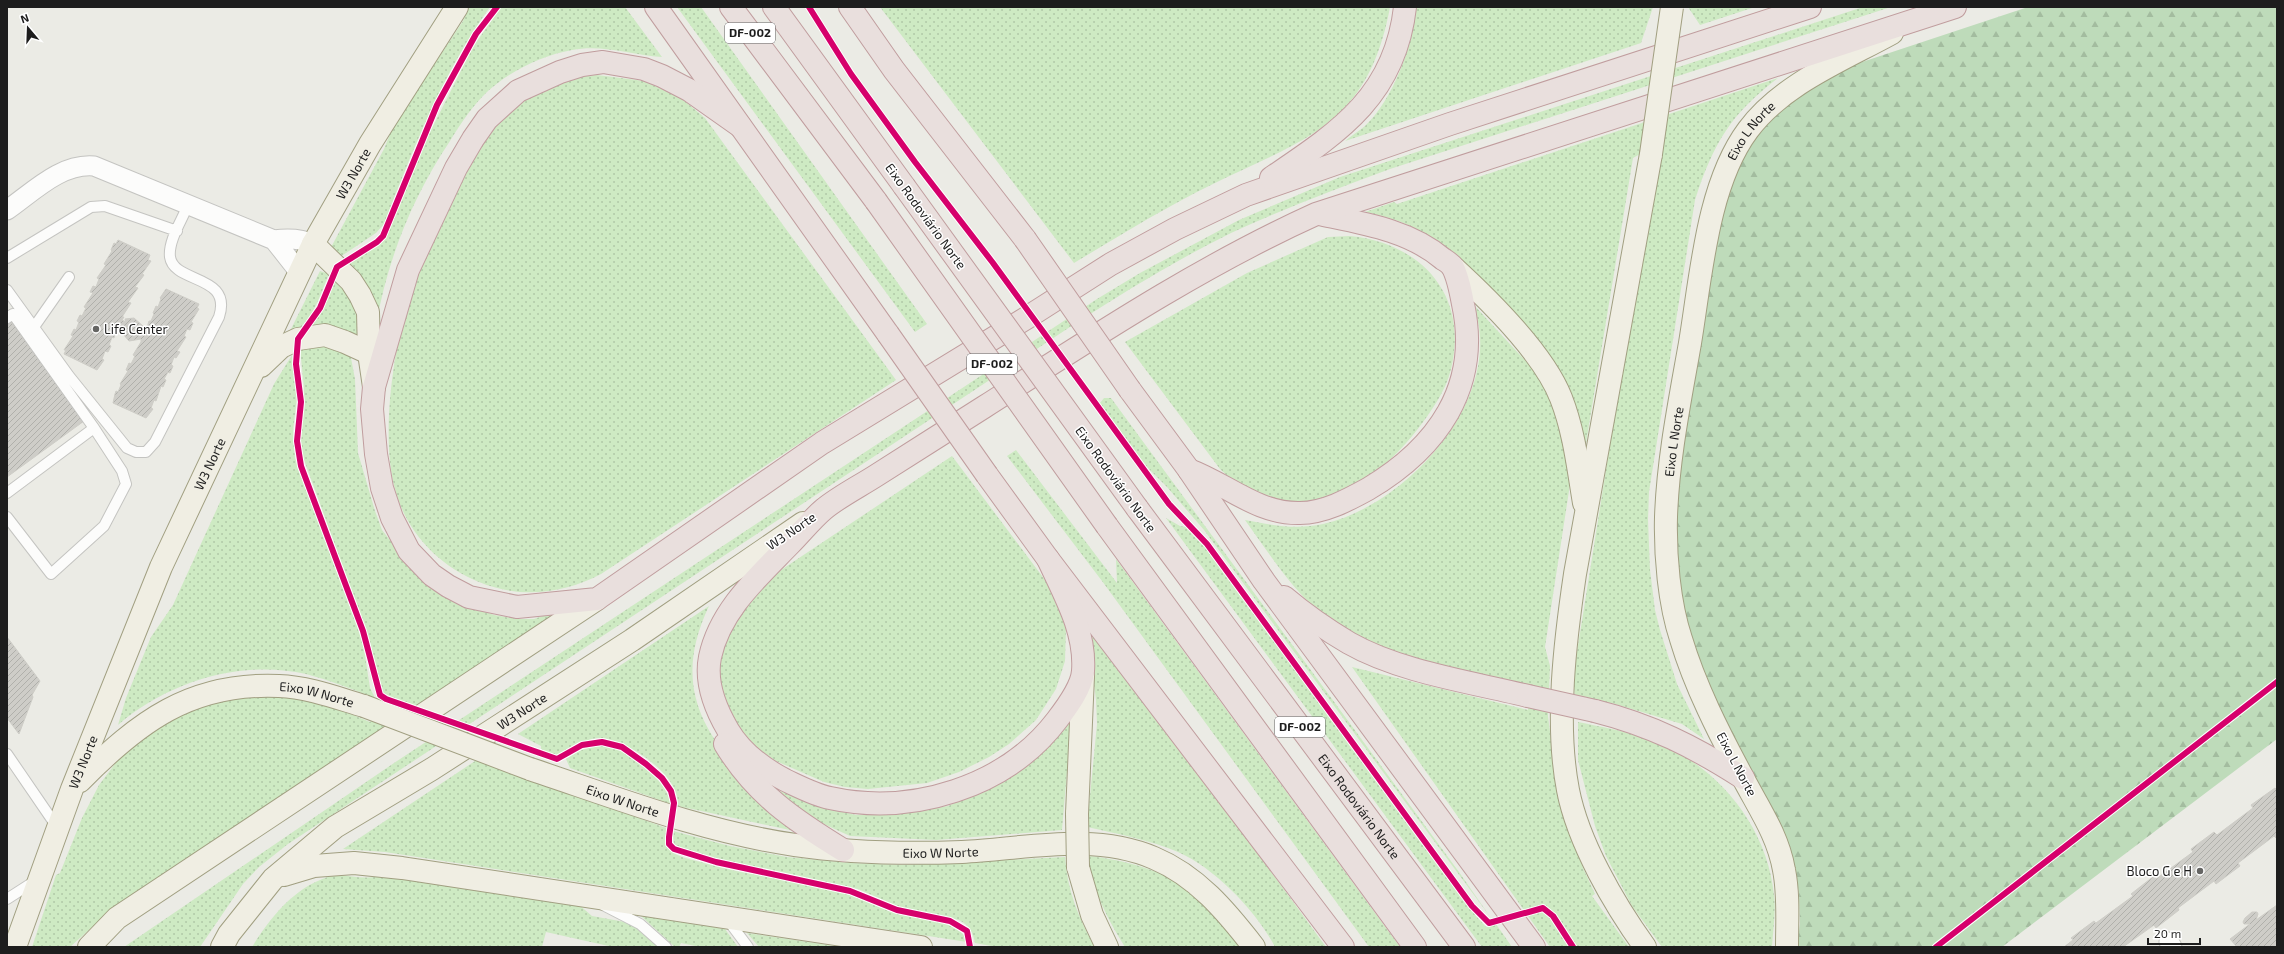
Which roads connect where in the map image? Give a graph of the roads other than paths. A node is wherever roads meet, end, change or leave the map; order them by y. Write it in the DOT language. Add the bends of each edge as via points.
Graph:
graph roads {
  1 [pos="457,7"];
  2 [pos="656,7"];
  3 [pos="731,7"];
  4 [pos="774,7"];
  5 [pos="850,7"];
  6 [pos="867,7"];
  7 [pos="1405,7"];
  8 [pos="1672,7"];
  9 [pos="1810,7"];
  10 [pos="1955,7"];
  11 [pos="1920,19"];
  12 [pos="894,70"];
  13 [pos="740,126"];
  14 [pos="1246,195"];
  15 [pos="188,205"];
  16 [pos="7,210"];
  17 [pos="1316,214"];
  18 [pos="177,232"];
  19 [pos="274,240"];
  20 [pos="313,244"];
  21 [pos="7,258"];
  22 [pos="1452,266"];
  23 [pos="300,273"];
  24 [pos="69,277"];
  25 [pos="7,290"];
  26 [pos="7,318"];
  27 [pos="34,327"];
  28 [pos="369,353"];
  29 [pos="252,377"];
  30 [pos="374,387"];
  31 [pos="94,428"];
  32 [pos="1189,470"];
  33 [pos="7,493"];
  34 [pos="823,510"];
  35 [pos="7,517"];
  36 [pos="1586,519"];
  37 [pos="1048,559"];
  38 [pos="1264,581"];
  39 [pos="596,599"];
  40 [pos="1083,676"];
  41 [pos="718,713"];
  42 [pos="7,754"];
  43 [pos="1743,778"];
  44 [pos="72,789"];
  45 [pos="58,827"];
  46 [pos="843,850"];
  47 [pos="38,878"];
  48 [pos="273,879"];
  49 [pos="583,895"];
  50 [pos="7,899"];
  51 [pos="726,917"];
  52 [pos="15,947"];
  53 [pos="89,947"];
  54 [pos="222,947"];
  55 [pos="666,947"];
  56 [pos="748,947"];
  57 [pos="921,947"];
  58 [pos="1107,947"];
  59 [pos="1254,947"];
  60 [pos="1343,947"];
  61 [pos="1415,947"];
  62 [pos="1464,947"];
  63 [pos="1534,947"];
  64 [pos="1645,947"];
  65 [pos="1787,947"];
  1 -- 20 [label="main road, W3 Norte" via="370,144"];
  2 -- 13 [label="highway"];
  3 -- 61 [label="highway, DF-002, bridge" via="876,201 1107,526"];
  4 -- 62 [label="highway, Eixo Rodoviário Norte / DF-002, bridge" via="1137,508"];
  5 -- 12 [label="highway"];
  6 -- 12 [label="highway"];
  7 -- 14 [label="highway" via="1399,41 1389,65 1361,109 1325,142"];
  8 -- 36 [label="main road, bridge" via="1651,154"];
  9 -- 14 [label="highway" via="1450,124"];
  10 -- 11 [label="highway"];
  11 -- 17 [label="highway"];
  11 -- 43 [label="main road, Eixo L Norte" via="1835,64 1796,87 1762,112 1731,158 1722,180 1710,226 1671,453 1666,550 1680,638 1715,721"];
  12 -- 32 [label="highway, bridge" via="1025,239"];
  13 -- 30 [label="highway" via="675,83 644,69 621,64 602,62 582,65 518,91 487,119 473,139 440,200 408,270"];
  13 -- 37 [label="highway, bridge"];
  14 -- 39 [label="highway" via="1175,229 1111,264 822,443"];
  15 -- 16 [label="street" via="86,165 62,172"];
  15 -- 18 [label="lane"];
  15 -- 19 [label="street"];
  17 -- 22 [label="highway" via="1388,230 1435,252"];
  17 -- 34 [label="highway" via="1267,236 1158,296"];
  18 -- 21 [label="lane" via="105,206 92,207"];
  18 -- 27 [label="lane" via="170,258 176,268 213,287 223,307 155,442 146,452 136,452 127,448 69,376"];
  19 -- 20 [label="street" via="304,240"];
  19 -- 23 [label="street"];
  20 -- 23 [label="main road, W3 Norte"];
  20 -- 28 [label="main road" via="351,281 360,295 368,312"];
  22 -- 32 [label="highway" via="1467,322 1468,344 1462,384 1448,414 1434,433 1395,470 1338,504 1301,513 1288,513 1260,506"];
  22 -- 36 [label="main road" via="1484,296 1534,354 1560,396 1572,433"];
  23 -- 29 [label="main road, W3 Norte"];
  24 -- 27 [label="lane"];
  25 -- 27 [label="lane"];
  26 -- 31 [label="lane" via="13,314"];
  28 -- 29 [label="main road" via="325,335 298,339 281,347"];
  28 -- 30 [label="main road"];
  29 -- 44 [label="main road, W3 Norte" via="161,567"];
  30 -- 39 [label="highway" via="372,409 376,454 386,500 409,551 432,575 469,597 517,607"];
  31 -- 33 [label="lane"];
  31 -- 35 [label="lane" via="122,471 126,484 104,526 51,574"];
  32 -- 38 [label="highway"];
  34 -- 41 [label="highway" via="738,599 718,630 709,672"];
  34 -- 48 [label="main road, W3 Norte" via="625,644 432,769 335,827"];
  36 -- 64 [label="main road" via="1565,645 1563,738 1568,790 1577,821 1606,885"];
  37 -- 40 [label="highway" via="1072,612 1082,644"];
  37 -- 60 [label="highway"];
  38 -- 43 [label="highway, bridge" via="1350,644 1411,668 1621,718 1706,754"];
  38 -- 63 [label="highway"];
  39 -- 53 [label="main road" via="117,918"];
  40 -- 41 [label="highway" via="1067,707 1050,729 1032,747 1006,766 972,785 910,801 872,803 830,798 804,789 767,769 744,751 734,740"];
  40 -- 58 [label="main road, bridge" via="1077,814 1078,867 1092,915"];
  41 -- 46 [label="highway" via="724,744 757,788 797,822"];
  42 -- 45 [label="lane"];
  43 -- 65 [label="main road, Eixo L Norte" via="1776,840 1784,868 1788,898"];
  44 -- 45 [label="main road, W3 Norte"];
  44 -- 46 [label="main road, Eixo W Norte, bridge" via="124,738 150,720 192,698 233,687 280,686 364,706 530,769 672,817 795,845"];
  45 -- 47 [label="main road, W3 Norte"];
  46 -- 59 [label="main road, Eixo W Norte" via="961,852 1067,843 1105,845 1154,858 1194,881 1224,909"];
  47 -- 50 [label="lane"];
  47 -- 52 [label="main road, W3 Norte"];
  48 -- 49 [label="main road" via="314,866 354,863"];
  48 -- 54 [label="main road, W3 Norte"];
  49 -- 51 [label="main road"];
  49 -- 55 [label="lane" via="640,924"];
  51 -- 56 [label="lane"];
  51 -- 57 [label="main road"];
}
